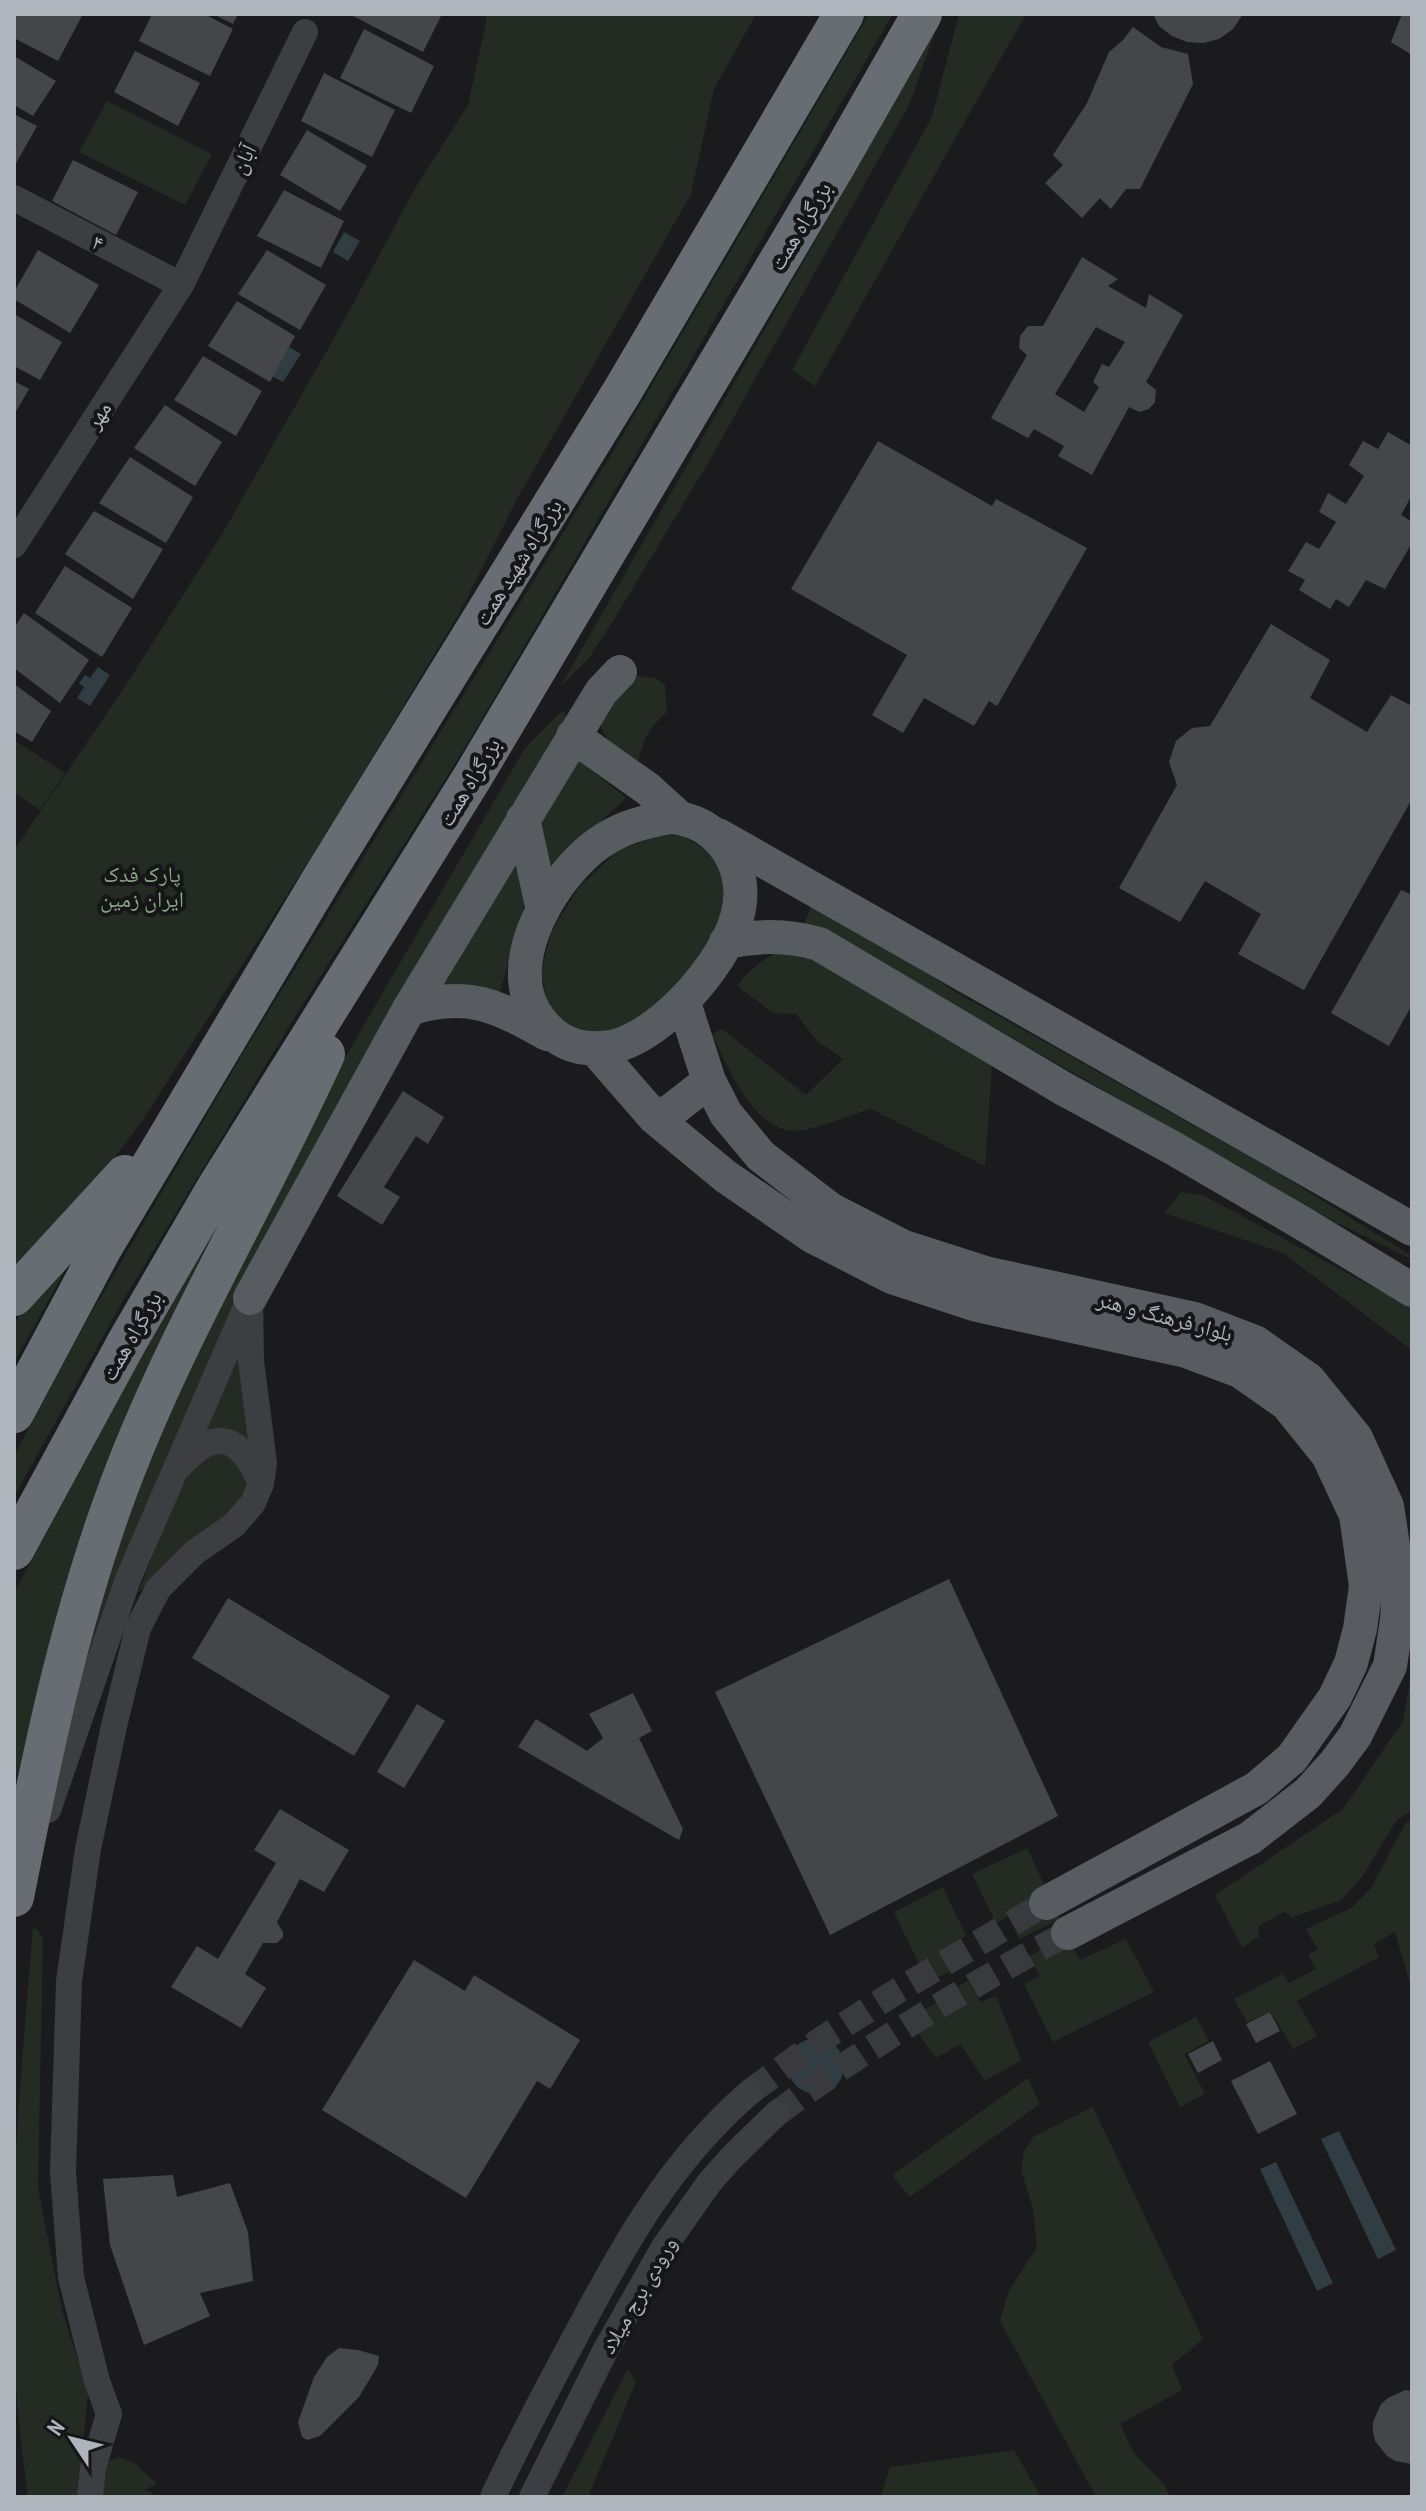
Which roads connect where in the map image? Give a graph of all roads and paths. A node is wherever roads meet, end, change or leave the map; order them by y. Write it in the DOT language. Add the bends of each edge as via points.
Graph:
graph roads {
  1 [pos="844,14"];
  2 [pos="922,14"];
  3 [pos="305,32"];
  4 [pos="14,198"];
  5 [pos="181,285"];
  6 [pos="14,545"];
  7 [pos="620,672"];
  8 [pos="573,736"];
  9 [pos="680,818"];
  10 [pos="523,819"];
  11 [pos="718,835"];
  12 [pos="391,910"];
  13 [pos="543,910"];
  14 [pos="726,942"];
  15 [pos="684,1003"];
  16 [pos="409,1009"];
  17 [pos="555,1038"];
  18 [pos="594,1048"];
  19 [pos="709,1081"];
  20 [pos="187,1107"];
  21 [pos="655,1118"];
  22 [pos="761,1156"];
  23 [pos="725,1176"];
  24 [pos="1412,1229"];
  25 [pos="1412,1290"];
  26 [pos="14,1296"];
  27 [pos="250,1298"];
  28 [pos="14,1413"];
  29 [pos="261,1484"];
  30 [pos="167,1486"];
  31 [pos="14,1550"];
  32 [pos="1081,1884"];
  33 [pos="14,1897"];
  34 [pos="1046,1903"];
  35 [pos="14,1908"];
  36 [pos="1098,1916"];
  37 [pos="1068,1933"];
  38 [pos="750,2092"];
  39 [pos="776,2114"];
  40 [pos="684,2159"];
  41 [pos="709,2183"];
  42 [pos="639,2220"];
  43 [pos="664,2247"];
  44 [pos="90,2497"];
  45 [pos="493,2497"];
  46 [pos="532,2497"];
  1 -- 20 [label="highway, بزرگراه شهید همت" via="623,390"];
  2 -- 12 [label="highway, بزرگراه همت"];
  3 -- 5 [label="street, آبان"];
  4 -- 5 [label="street, ۴"];
  5 -- 6 [label="street, مهر"];
  7 -- 8 [label="main road"];
  8 -- 9 [label="main road"];
  8 -- 10 [label="main road"];
  9 -- 11 [label="main road"];
  9 -- 13 [label="main road" via="633,824 612,835 566,874"];
  10 -- 13 [label="main road"];
  10 -- 16 [label="main road"];
  11 -- 14 [label="main road" via="733,861 739,892 738,917"];
  11 -- 24 [label="main road"];
  12 -- 31 [label="highway, بزرگراه همت" via="217,1187"];
  12 -- 33 [label="highway" via="289,1132 198,1306 113,1502 44,1743"];
  13 -- 17 [label="main road" via="528,947 524,979 532,1012"];
  14 -- 15 [label="main road"];
  14 -- 25 [label="main road" via="771,936 819,944"];
  15 -- 18 [label="main road" via="636,1037"];
  15 -- 19 [label="main road, بلوار فرهنگ و هنر"];
  16 -- 17 [label="main road" via="446,1000 475,1002 500,1008"];
  16 -- 27 [label="main road"];
  17 -- 18 [label="main road"];
  18 -- 21 [label="main road, بلوار فرهنگ و هنر"];
  19 -- 21 [label="main road"];
  19 -- 22 [label="main road, بلوار فرهنگ و هنر" via="726,1114"];
  20 -- 26 [label="highway"];
  20 -- 28 [label="highway" via="102,1248"];
  21 -- 23 [label="main road, بلوار فرهنگ و هنر"];
  22 -- 23 [label="main road" via="731,1154"];
  22 -- 36 [label="main road, بلوار فرهنگ و هنر" via="830,1209 904,1247 985,1273 1195,1319 1255,1342 1309,1380 1356,1438 1387,1506 1399,1585 1397,1620 1390,1666 1355,1736 1308,1793 1250,1838"];
  23 -- 32 [label="main road, بلوار فرهنگ و هنر" via="812,1236 892,1277 977,1305 1186,1351 1240,1371 1287,1404 1328,1455 1356,1515 1366,1586 1351,1663 1335,1697 1292,1758 1257,1788"];
  27 -- 29 [label="street" via="251,1361 264,1463"];
  27 -- 30 [label="street"];
  29 -- 30 [label="street" via="244,1451 212,1441 182,1464"];
  29 -- 44 [label="street" via="234,1525 195,1552 158,1589 138,1628 88,1849 69,1981 63,2172 71,2277 109,2414"];
  30 -- 35 [label="street" via="128,1579"];
  32 -- 34 [label="main road, بلوار فرهنگ و هنر"];
  32 -- 36 [label="street"];
  36 -- 37 [label="main road, بلوار فرهنگ و هنر"];
  38 -- 40 [label="street"];
  39 -- 41 [label="street, ورودی برج میلاد"];
  40 -- 41 [label="street"];
  40 -- 42 [label="street"];
  41 -- 43 [label="street, ورودی برج میلاد"];
  42 -- 43 [label="street"];
  42 -- 45 [label="street"];
  43 -- 46 [label="street, ورودی برج میلاد"];
}
